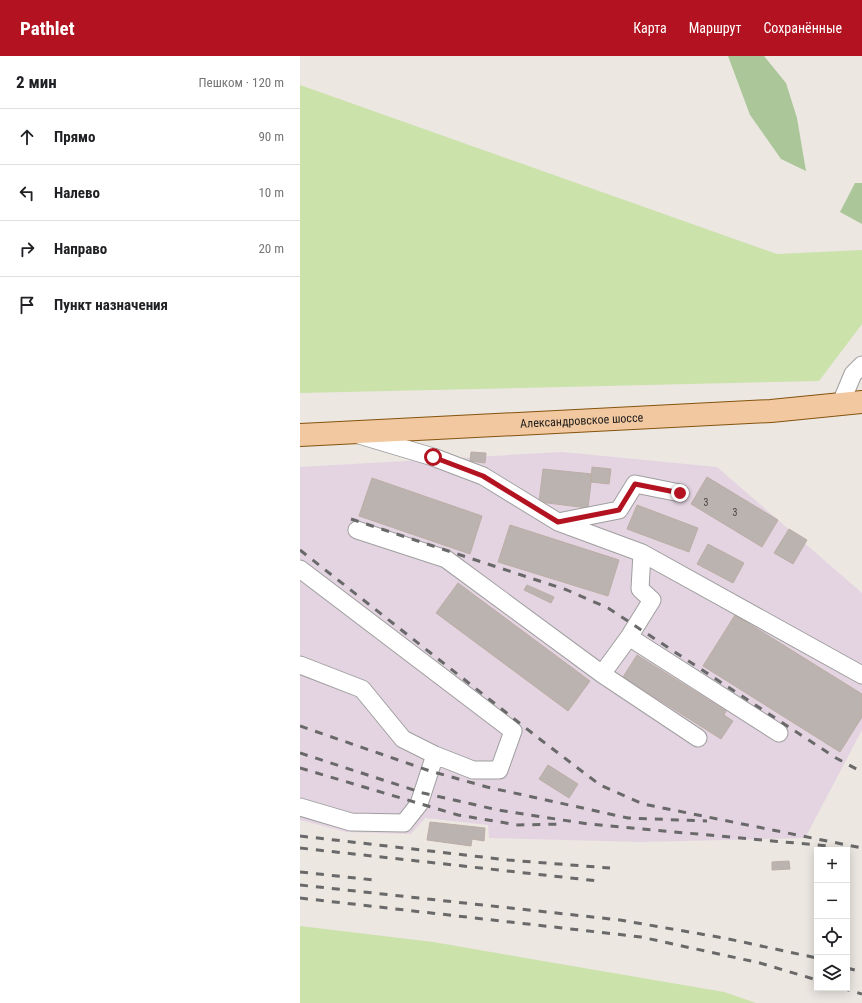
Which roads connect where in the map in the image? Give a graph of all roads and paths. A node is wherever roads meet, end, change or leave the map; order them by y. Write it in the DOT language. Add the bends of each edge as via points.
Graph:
graph roads {
  1 [pos="862,365"];
  2 [pos="862,402"];
  3 [pos="840,405"];
  4 [pos="349,432"];
  5 [pos="300,435"];
  6 [pos="680,493"];
  7 [pos="558,522"];
  8 [pos="357,530"];
  9 [pos="642,553"];
  10 [pos="300,569"];
  11 [pos="629,637"];
  12 [pos="300,665"];
  13 [pos="602,674"];
  14 [pos="862,675"];
  15 [pos="779,733"];
  16 [pos="698,738"];
  17 [pos="435,755"];
  18 [pos="300,807"];
  1 -- 3 [label="lane" via="853,374"];
  2 -- 3 [label="main road, Александровское шоссе"];
  3 -- 4 [label="main road, Александровское шоссе" via="771,411"];
  4 -- 5 [label="main road, Александровское шоссе"];
  4 -- 7 [label="lane" via="433,457 483,476"];
  6 -- 7 [label="lane" via="635,484 619,510"];
  7 -- 9 [label="lane"];
  8 -- 13 [label="lane" via="446,559"];
  9 -- 11 [label="lane" via="640,589 652,600"];
  9 -- 14 [label="lane"];
  10 -- 17 [label="lane" via="513,731 499,770 474,770"];
  11 -- 13 [label="lane"];
  11 -- 15 [label="lane"];
  12 -- 17 [label="lane" via="362,689 403,739"];
  13 -- 16 [label="lane"];
  17 -- 18 [label="lane" via="419,804 404,823 351,822"];
}
